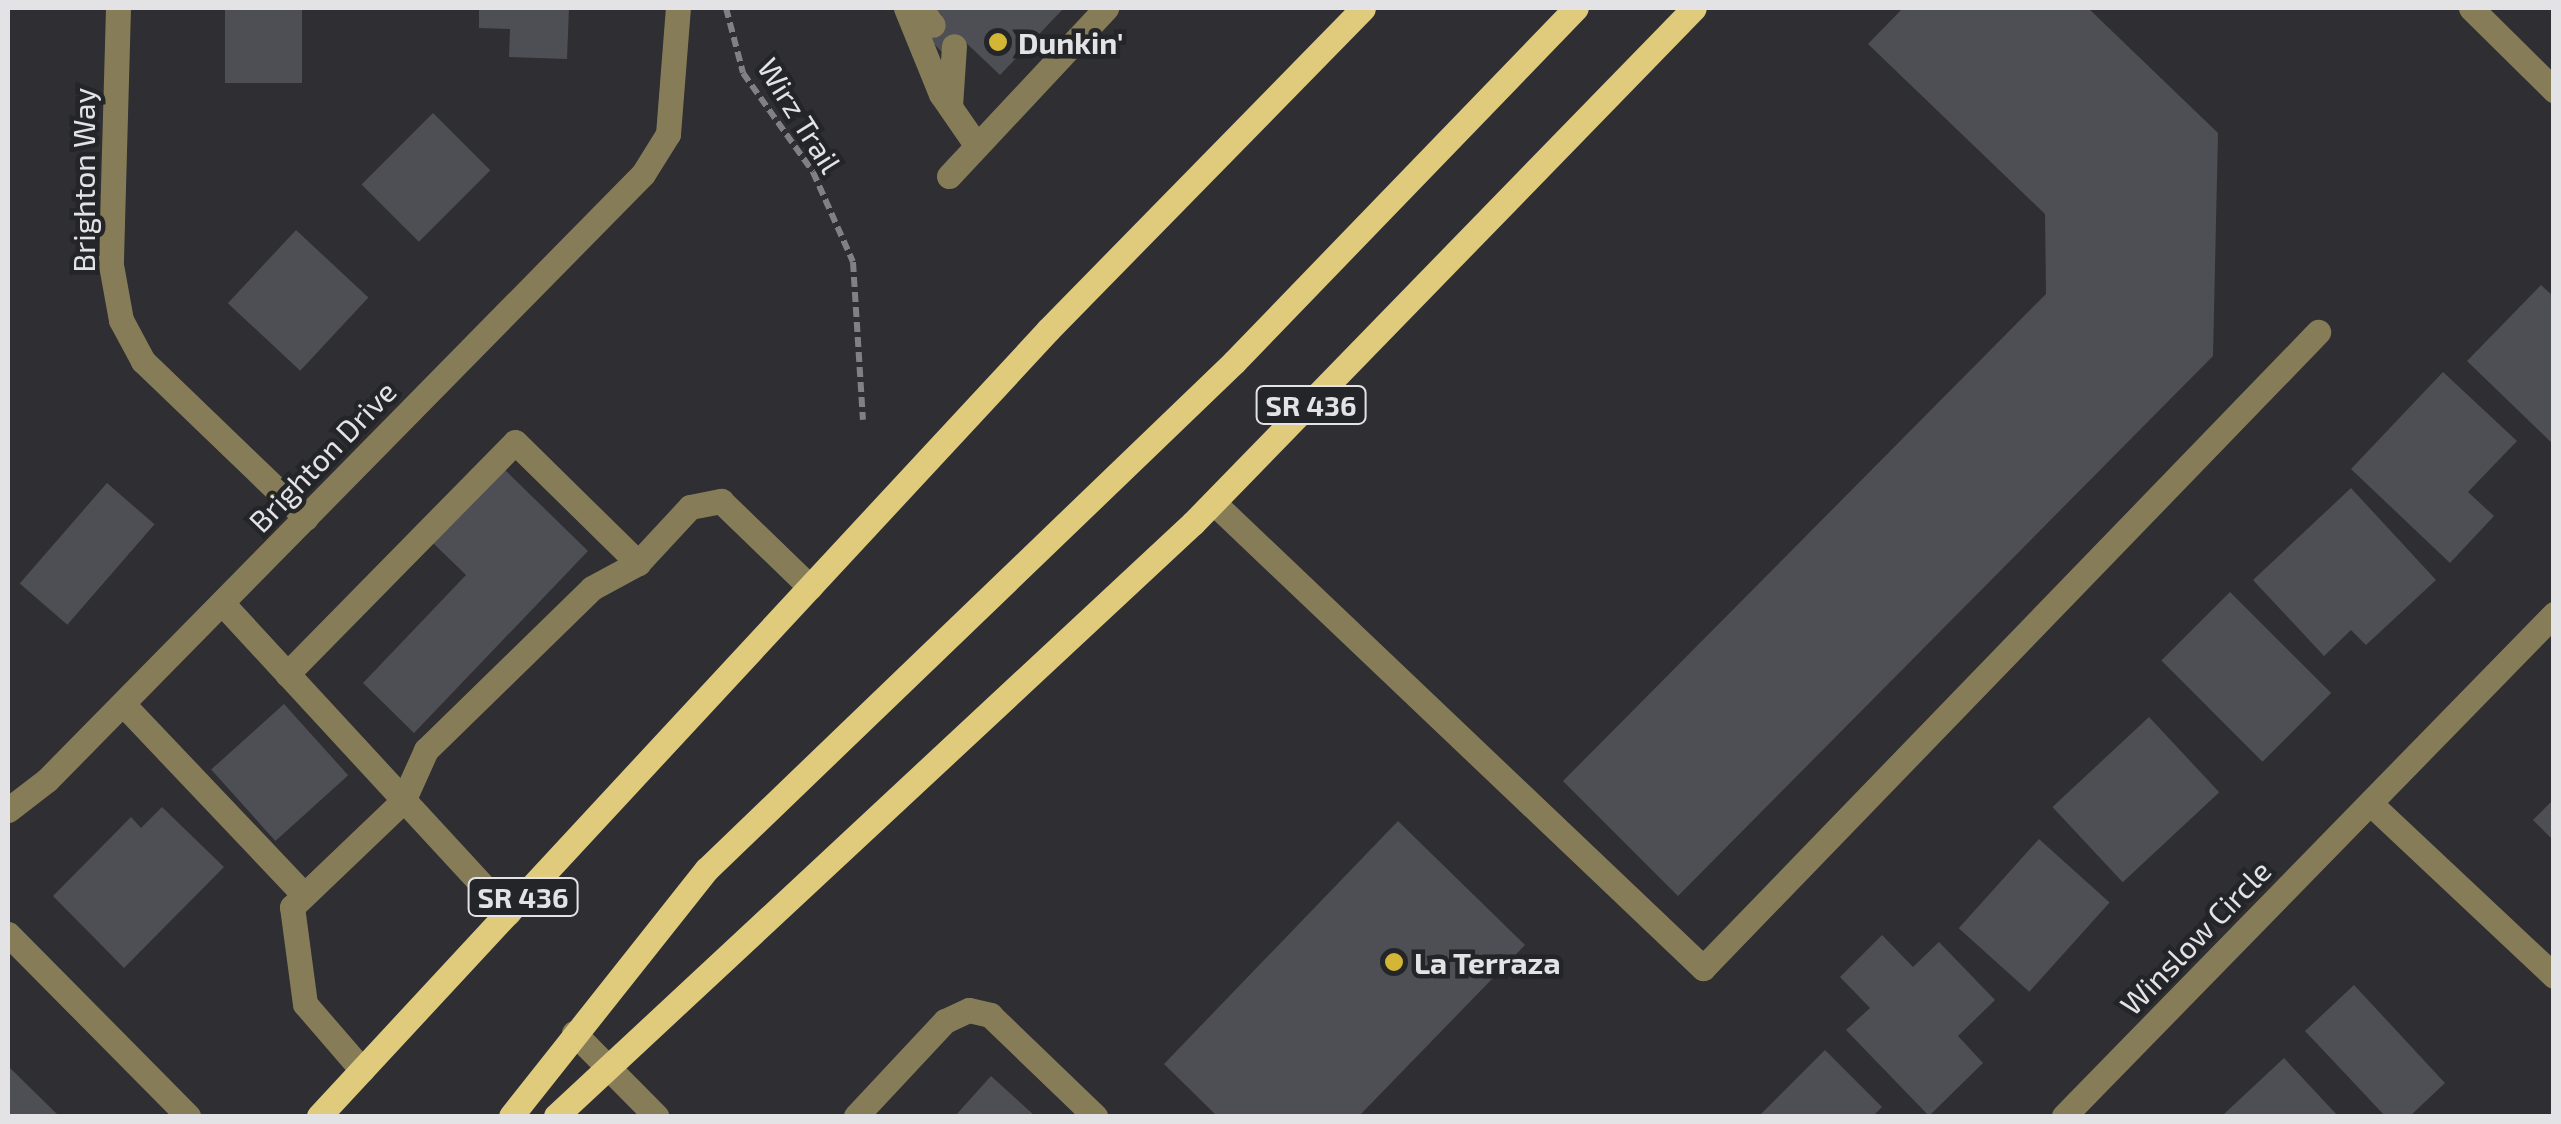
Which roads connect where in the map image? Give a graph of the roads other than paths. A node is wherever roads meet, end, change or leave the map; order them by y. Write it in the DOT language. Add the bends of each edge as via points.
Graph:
graph roads {
  1 [pos="118,8"];
  2 [pos="678,8"];
  3 [pos="906,8"];
  4 [pos="1106,8"];
  5 [pos="1363,8"];
  6 [pos="1576,8"];
  7 [pos="1694,8"];
  8 [pos="2471,8"];
  9 [pos="954,46"];
  10 [pos="2554,90"];
  11 [pos="950,106"];
  12 [pos="976,146"];
  13 [pos="950,176"];
  14 [pos="2318,332"];
  15 [pos="1214,503"];
  16 [pos="306,518"];
  17 [pos="638,564"];
  18 [pos="810,587"];
  19 [pos="222,603"];
  20 [pos="2554,614"];
  21 [pos="287,674"];
  22 [pos="123,704"];
  23 [pos="404,801"];
  24 [pos="2372,804"];
  25 [pos="8,810"];
  26 [pos="304,895"];
  27 [pos="508,913"];
  28 [pos="8,934"];
  29 [pos="2554,976"];
  30 [pos="574,1033"];
  31 [pos="362,1070"];
  32 [pos="609,1070"];
  33 [pos="188,1116"];
  34 [pos="319,1116"];
  35 [pos="511,1116"];
  36 [pos="556,1116"];
  37 [pos="656,1116"];
  38 [pos="856,1116"];
  39 [pos="1094,1116"];
  40 [pos="2064,1116"];
  1 -- 16 [label="street, Brighton Way" via="111,265 121,320 143,361"];
  2 -- 16 [label="street, Brighton Drive" via="668,134 643,174"];
  3 -- 11 [label="street"];
  4 -- 12 [label="street"];
  5 -- 18 [label="main road, SR 436"];
  6 -- 30 [label="main road" via="1234,362 708,869"];
  7 -- 15 [label="main road, SR 436"];
  8 -- 10 [label="street"];
  9 -- 11 [label="street"];
  11 -- 12 [label="street"];
  12 -- 13 [label="street"];
  14 -- 15 [label="street" via="1703,968"];
  15 -- 32 [label="main road, SR 436"];
  16 -- 19 [label="street, Brighton Drive"];
  17 -- 18 [label="street" via="690,507 721,501"];
  17 -- 21 [label="street" via="515,442"];
  17 -- 23 [label="street" via="592,588 426,750"];
  18 -- 27 [label="main road, SR 436"];
  19 -- 21 [label="street"];
  19 -- 22 [label="street, Brighton Drive"];
  20 -- 24 [label="street, Winslow Circle"];
  21 -- 23 [label="street"];
  22 -- 25 [label="street, Brighton Drive"];
  22 -- 26 [label="street"];
  23 -- 26 [label="street"];
  23 -- 27 [label="street"];
  24 -- 29 [label="street"];
  24 -- 40 [label="street, Winslow Circle"];
  26 -- 31 [label="street" via="292,906 305,1004"];
  27 -- 31 [label="main road, SR 436"];
  28 -- 33 [label="street"];
  30 -- 32 [label="street"];
  30 -- 35 [label="main road"];
  31 -- 34 [label="main road, SR 436"];
  32 -- 36 [label="main road, SR 436"];
  32 -- 37 [label="street"];
  38 -- 39 [label="street" via="945,1020 969,1010 990,1015"];
}
